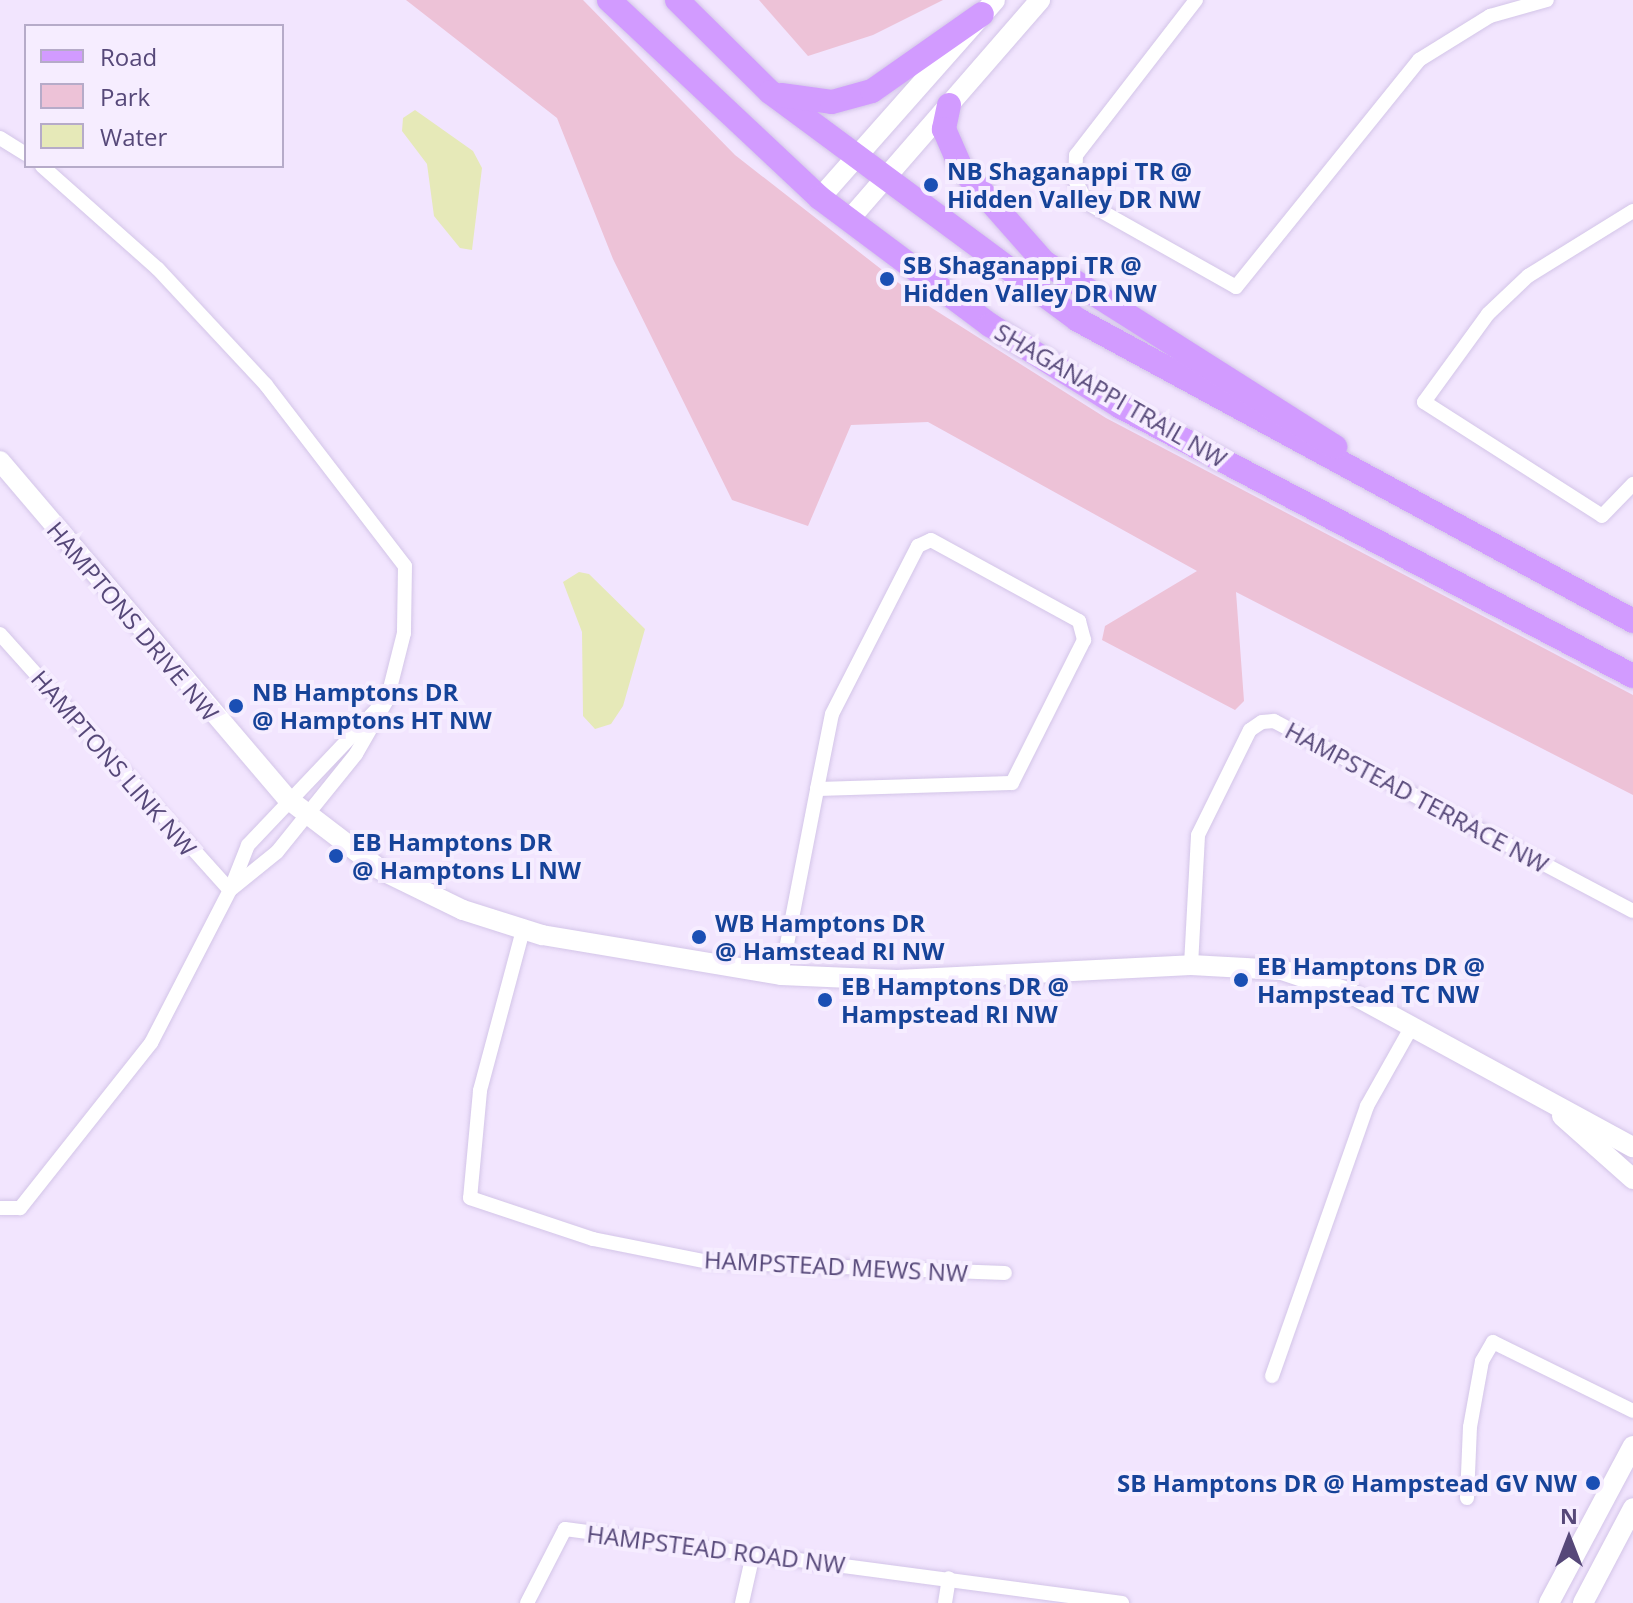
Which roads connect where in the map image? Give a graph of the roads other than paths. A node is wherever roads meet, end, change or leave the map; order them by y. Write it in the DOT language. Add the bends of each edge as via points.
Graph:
graph roads {
  1 [pos="609,0"];
  2 [pos="677,0"];
  3 [pos="1040,0"];
  4 [pos="1196,0"];
  5 [pos="1547,0"];
  6 [pos="989,7"];
  7 [pos="770,92"];
  8 [pos="949,105"];
  9 [pos="0,138"];
  10 [pos="24,153"];
  11 [pos="857,156"];
  12 [pos="44,168"];
  13 [pos="885,178"];
  14 [pos="820,198"];
  15 [pos="1633,211"];
  16 [pos="848,221"];
  17 [pos="0,461"];
  18 [pos="1633,484"];
  19 [pos="1381,487"];
  20 [pos="1633,621"];
  21 [pos="0,634"];
  22 [pos="1633,676"];
  23 [pos="387,700"];
  24 [pos="817,789"];
  25 [pos="288,799"];
  26 [pos="305,815"];
  27 [pos="230,890"];
  28 [pos="1633,911"];
  29 [pos="523,930"];
  30 [pos="1191,965"];
  31 [pos="781,975"];
  32 [pos="1411,1028"];
  33 [pos="1534,1094"];
  34 [pos="1633,1147"];
  35 [pos="1633,1179"];
  36 [pos="0,1208"];
  37 [pos="1005,1273"];
  38 [pos="1272,1376"];
  39 [pos="1633,1411"];
  40 [pos="1633,1446"];
  41 [pos="1467,1498"];
  42 [pos="1633,1508"];
  43 [pos="753,1554"];
  44 [pos="949,1578"];
  45 [pos="527,1603"];
  46 [pos="742,1603"];
  47 [pos="945,1603"];
  48 [pos="1122,1603"];
  49 [pos="1549,1603"];
  50 [pos="1583,1603"];
  1 -- 14 [label="main road, SHAGANAPPI TRAIL NW"];
  2 -- 7 [label="main road, SHAGANAPPI TRAIL NW"];
  3 -- 8 [label="street"];
  4 -- 5 [label="street" via="1076,155 1075,180 1087,203 1236,287 1419,60 1490,16"];
  6 -- 7 [label="main road" via="872,91 832,102"];
  6 -- 11 [label="street"];
  7 -- 11 [label="main road, SHAGANAPPI TRAIL NW"];
  8 -- 13 [label="street"];
  8 -- 19 [label="main road" via="944,129 961,168 1044,262 1361,463"];
  9 -- 10 [label="street"];
  11 -- 13 [label="main road, SHAGANAPPI TRAIL NW"];
  11 -- 14 [label="street"];
  12 -- 23 [label="street" via="158,269 266,385 405,566 404,633"];
  13 -- 16 [label="street"];
  13 -- 19 [label="main road, SHAGANAPPI TRAIL NW" via="1147,363"];
  14 -- 16 [label="main road, SHAGANAPPI TRAIL NW"];
  15 -- 18 [label="street" via="1528,276 1488,314 1424,402 1602,516"];
  16 -- 22 [label="main road, SHAGANAPPI TRAIL NW" via="990,325 1121,407"];
  17 -- 25 [label="street, HAMPTONS DRIVE NW"];
  19 -- 20 [label="main road, SHAGANAPPI TRAIL NW"];
  21 -- 27 [label="street, HAMPTONS LINK NW"];
  23 -- 25 [label="street"];
  23 -- 26 [label="street"];
  24 -- 24 [label="street" via="832,714 918,546 931,540 1079,621 1084,640 1012,783"];
  24 -- 31 [label="street"];
  25 -- 26 [label="street, HAMPTONS DRIVE NW"];
  25 -- 27 [label="street" via="248,845"];
  26 -- 27 [label="street" via="277,852"];
  26 -- 29 [label="street, HAMPTONS DRIVE NW" via="381,870"];
  27 -- 36 [label="street" via="151,1043 20,1208"];
  28 -- 30 [label="street, HAMPSTEAD TERRACE NW" via="1274,721 1262,722 1250,730 1198,835 1190,882"];
  29 -- 31 [label="street, HAMPTONS DRIVE NW"];
  29 -- 37 [label="street, HAMPSTEAD MEWS NW" via="480,1091 470,1198 593,1239 708,1262"];
  30 -- 31 [label="street, HAMPTONS DRIVE NW" via="897,980"];
  30 -- 32 [label="street, HAMPTONS DRIVE NW" via="1282,970 1350,993"];
  32 -- 33 [label="street, HAMPTONS DRIVE NW"];
  32 -- 38 [label="street" via="1367,1106"];
  33 -- 34 [label="street, HAMPTONS DRIVE NW"];
  33 -- 35 [label="street, HAMPTONS DRIVE NW"];
  39 -- 41 [label="street" via="1493,1342 1482,1361 1470,1427"];
  40 -- 49 [label="street"];
  42 -- 50 [label="street"];
  43 -- 44 [label="street, HAMPSTEAD ROAD NW"];
  43 -- 45 [label="street, HAMPSTEAD ROAD NW" via="565,1529"];
  43 -- 46 [label="street"];
  44 -- 47 [label="street"];
  44 -- 48 [label="street, HAMPSTEAD ROAD NW"];
}
